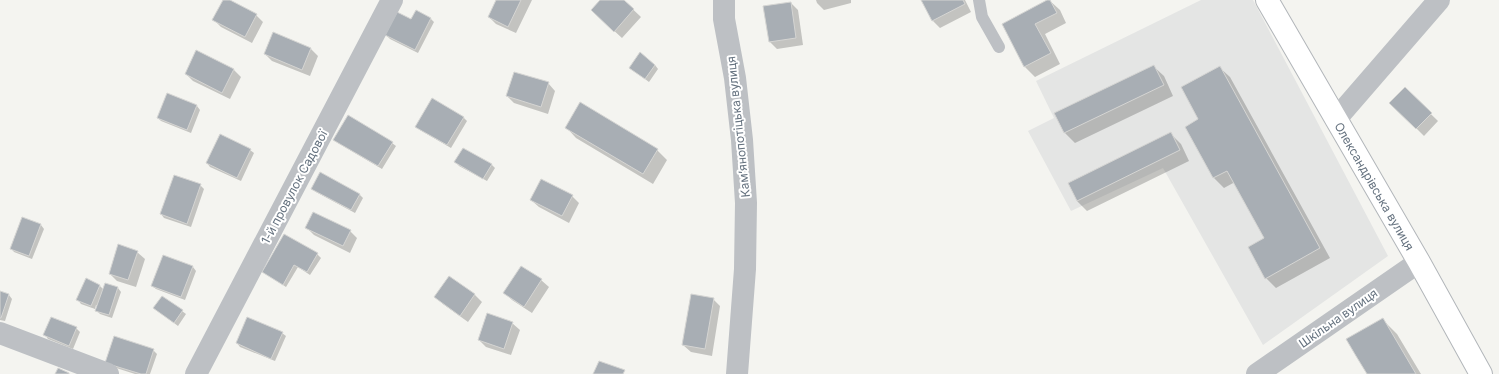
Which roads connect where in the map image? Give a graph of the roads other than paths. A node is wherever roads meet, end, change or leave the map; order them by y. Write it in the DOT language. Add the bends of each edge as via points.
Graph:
graph roads {
  1 [pos="392,0"];
  2 [pos="979,0"];
  3 [pos="1267,0"];
  4 [pos="1439,0"];
  5 [pos="723,2"];
  6 [pos="999,47"];
  7 [pos="1336,119"];
  8 [pos="1418,262"];
  9 [pos="0,333"];
  10 [pos="108,374"];
  11 [pos="196,374"];
  12 [pos="737,374"];
  13 [pos="1257,374"];
  14 [pos="1481,374"];
  1 -- 11 [label="street, 1-й провулок Садової"];
  2 -- 6 [label="lane" via="982,17"];
  3 -- 7 [label="main road, Олександрівська вулиця"];
  4 -- 7 [label="street"];
  5 -- 12 [label="street, Камʼянопотіцька вулиця" via="735,78 746,203 745,269"];
  7 -- 8 [label="main road, Олександрівська вулиця"];
  8 -- 13 [label="street, Шкільна вулиця"];
  8 -- 14 [label="main road, Олександрівська вулиця"];
  9 -- 10 [label="street"];
}
